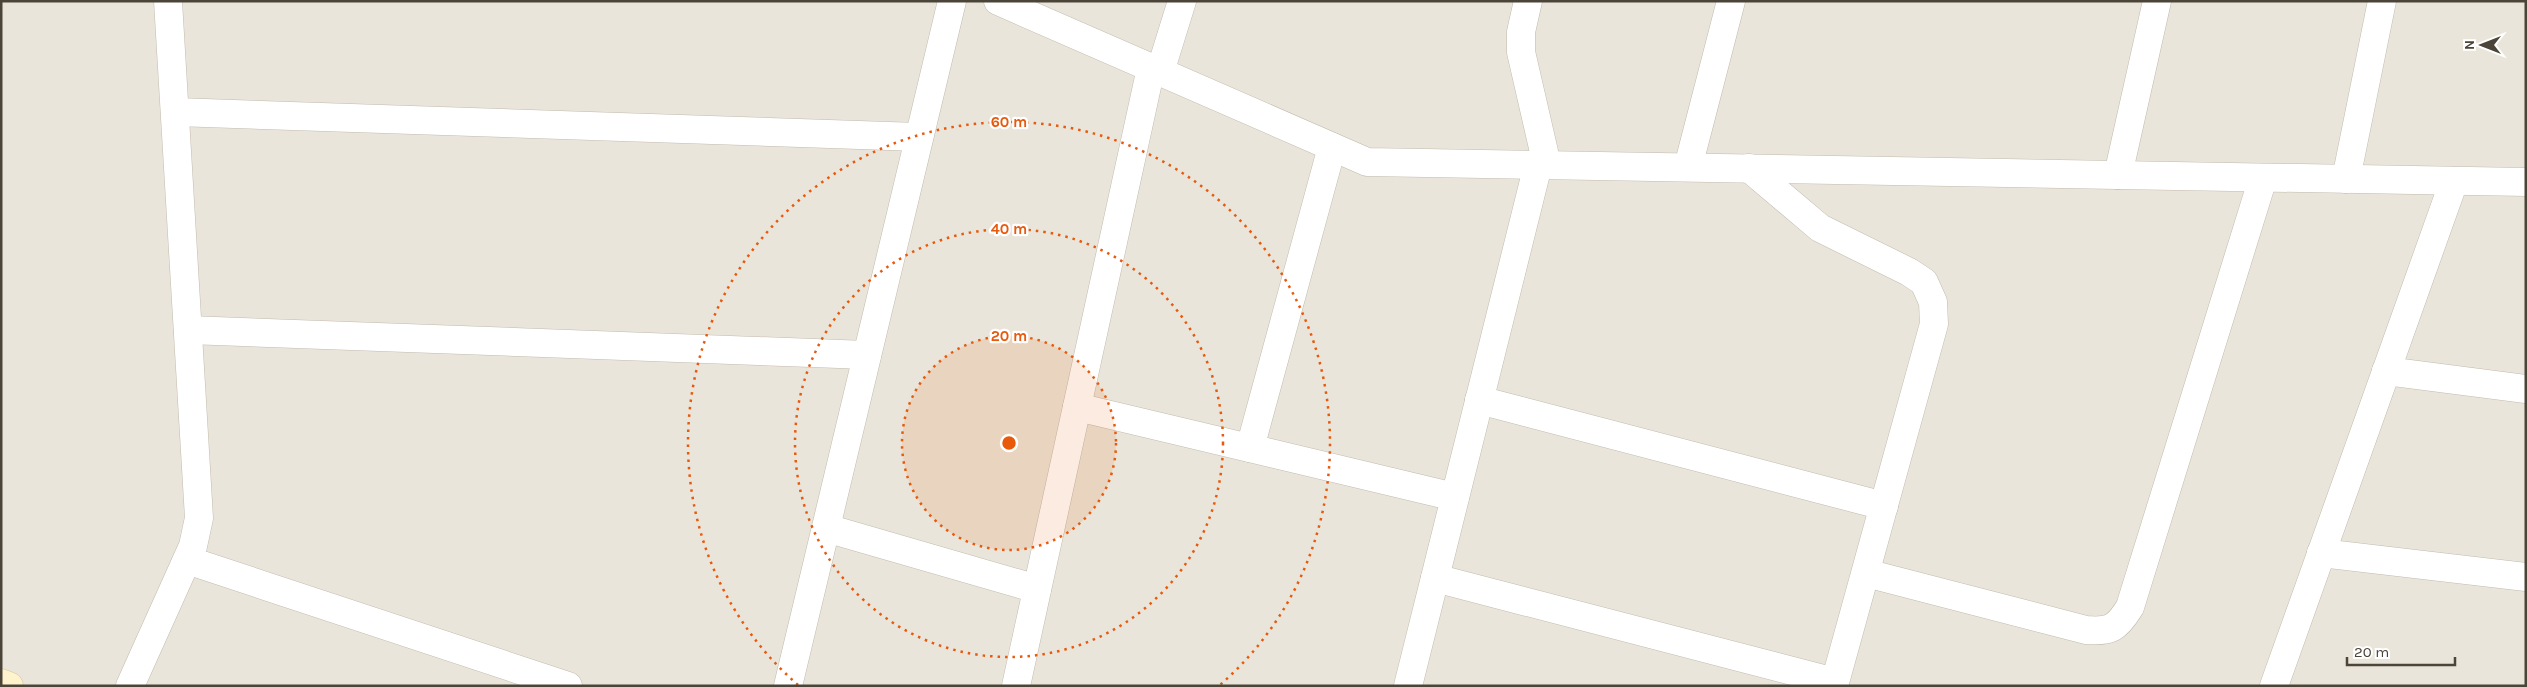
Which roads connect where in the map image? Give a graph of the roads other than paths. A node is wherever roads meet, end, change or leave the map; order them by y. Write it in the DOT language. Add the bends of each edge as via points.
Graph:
graph roads {
  1 [pos="168,1"];
  2 [pos="952,1"];
  3 [pos="998,1"];
  4 [pos="1182,1"];
  5 [pos="1528,1"];
  6 [pos="1731,1"];
  7 [pos="2157,1"];
  8 [pos="2382,1"];
  9 [pos="1156,70"];
  10 [pos="175,112"];
  11 [pos="919,137"];
  12 [pos="1332,147"];
  13 [pos="1542,165"];
  14 [pos="1688,167"];
  15 [pos="1749,168"];
  16 [pos="2118,175"];
  17 [pos="2263,178"];
  18 [pos="2346,179"];
  19 [pos="2454,181"];
  20 [pos="2526,182"];
  21 [pos="188,330"];
  22 [pos="867,355"];
  23 [pos="2386,371"];
  24 [pos="2526,389"];
  25 [pos="1479,400"];
  26 [pos="1077,407"];
  27 [pos="1250,448"];
  28 [pos="1455,497"];
  29 [pos="1884,506"];
  30 [pos="826,528"];
  31 [pos="2321,552"];
  32 [pos="188,560"];
  33 [pos="1866,572"];
  34 [pos="2526,577"];
  35 [pos="1435,578"];
  36 [pos="1037,589"];
  37 [pos="1,683"];
  38 [pos="1835,684"];
  39 [pos="9,686"];
  40 [pos="130,686"];
  41 [pos="568,686"];
  42 [pos="788,686"];
  43 [pos="1016,686"];
  44 [pos="1408,686"];
  45 [pos="2274,686"];
  1 -- 10 [label="street"];
  2 -- 11 [label="street"];
  3 -- 9 [label="street"];
  4 -- 9 [label="street"];
  5 -- 13 [label="street" via="1521,32 1521,52"];
  6 -- 14 [label="street"];
  7 -- 16 [label="street"];
  8 -- 18 [label="street"];
  9 -- 12 [label="street"];
  9 -- 26 [label="street"];
  10 -- 11 [label="street"];
  10 -- 21 [label="street"];
  11 -- 22 [label="street"];
  12 -- 13 [label="street" via="1367,162"];
  12 -- 27 [label="street"];
  13 -- 14 [label="street"];
  13 -- 25 [label="street"];
  14 -- 15 [label="street"];
  15 -- 16 [label="street"];
  15 -- 29 [label="street" via="1820,228 1924,282 1933,302 1934,324"];
  16 -- 17 [label="street"];
  17 -- 18 [label="street"];
  17 -- 33 [label="street" via="2130,607 2119,624 2104,632 2086,630"];
  18 -- 19 [label="street"];
  19 -- 20 [label="street"];
  19 -- 23 [label="street"];
  21 -- 22 [label="street"];
  21 -- 32 [label="street" via="199,518"];
  22 -- 30 [label="street"];
  23 -- 24 [label="street"];
  23 -- 31 [label="street"];
  25 -- 28 [label="street"];
  25 -- 29 [label="street"];
  26 -- 27 [label="street"];
  26 -- 36 [label="street"];
  27 -- 28 [label="street"];
  28 -- 35 [label="street"];
  29 -- 33 [label="street"];
  30 -- 36 [label="street"];
  30 -- 42 [label="street"];
  31 -- 34 [label="street"];
  31 -- 45 [label="street"];
  32 -- 40 [label="street"];
  32 -- 41 [label="street"];
  33 -- 38 [label="street"];
  35 -- 38 [label="street"];
  35 -- 44 [label="street"];
  36 -- 43 [label="street"];
  37 -- 39 [label="street"];
}
